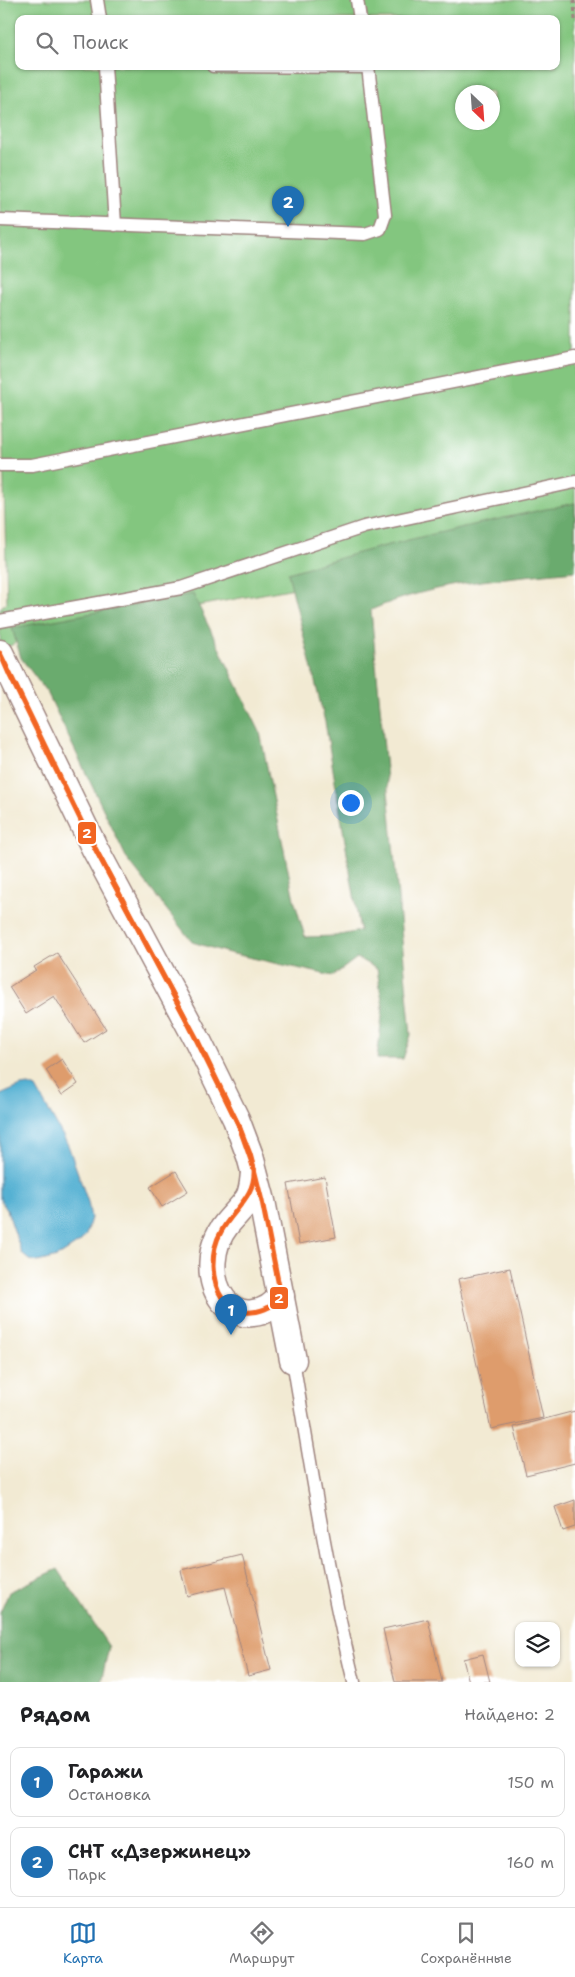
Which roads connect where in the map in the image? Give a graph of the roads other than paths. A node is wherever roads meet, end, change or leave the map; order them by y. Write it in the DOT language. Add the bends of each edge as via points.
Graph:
graph roads {
  1 [pos="97,0"];
  2 [pos="358,0"];
  3 [pos="99,15"];
  4 [pos="360,15"];
  5 [pos="105,70"];
  6 [pos="368,70"];
  7 [pos="0,220"];
  8 [pos="115,224"];
  9 [pos="575,358"];
  10 [pos="0,465"];
  11 [pos="575,482"];
  12 [pos="0,621"];
  13 [pos="0,653"];
  14 [pos="254,1173"];
  15 [pos="280,1296"];
  16 [pos="293,1360"];
  17 [pos="354,1682"];
  1 -- 3 [label="lane"];
  2 -- 4 [label="lane"];
  5 -- 8 [label="lane"];
  6 -- 8 [label="lane" via="385,215 380,229 365,234"];
  7 -- 8 [label="lane"];
  9 -- 10 [label="lane" via="32,465"];
  11 -- 12 [label="lane" via="364,527 181,588"];
  13 -- 14 [label="street" via="95,848 198,1041 236,1119"];
  14 -- 15 [label="street"];
  14 -- 15 [label="street" via="248,1199 217,1240 212,1271 221,1298 235,1310 252,1314 265,1310 275,1305"];
  15 -- 16 [label="street"];
  16 -- 17 [label="lane" via="319,1518"];
}
